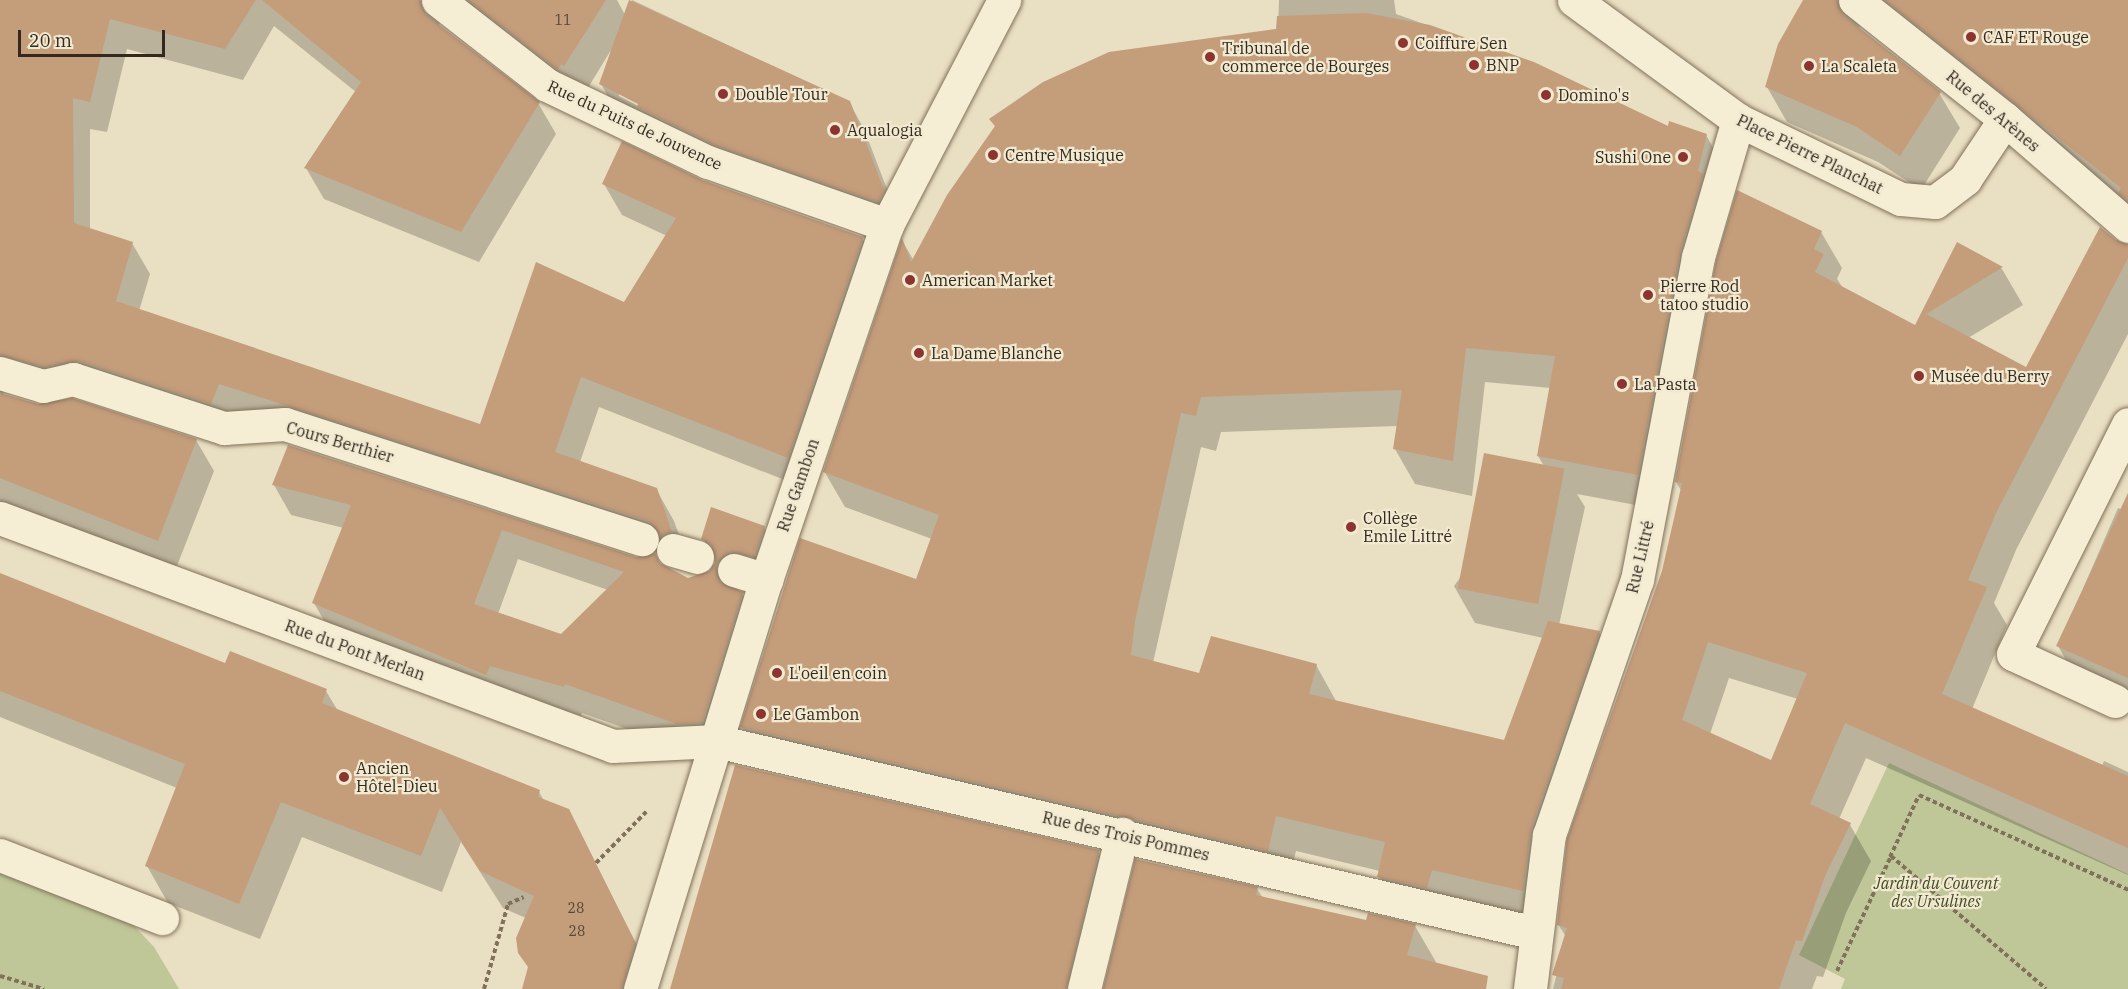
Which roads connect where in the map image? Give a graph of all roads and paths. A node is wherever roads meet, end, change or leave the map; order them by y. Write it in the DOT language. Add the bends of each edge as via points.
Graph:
graph roads {
  1 [pos="438,0"];
  2 [pos="1004,0"];
  3 [pos="1574,0"];
  4 [pos="1856,0"];
  5 [pos="2005,119"];
  6 [pos="1738,120"];
  7 [pos="887,225"];
  8 [pos="2128,226"];
  9 [pos="0,373"];
  10 [pos="2128,424"];
  11 [pos="0,518"];
  12 [pos="642,539"];
  13 [pos="735,570"];
  14 [pos="766,580"];
  15 [pos="2115,700"];
  16 [pos="716,741"];
  17 [pos="1122,834"];
  18 [pos="0,855"];
  19 [pos="1889,860"];
  20 [pos="2128,890"];
  21 [pos="524,897"];
  22 [pos="162,918"];
  23 [pos="1535,933"];
  24 [pos="1837,971"];
  25 [pos="0,976"];
  26 [pos="44,989"];
  27 [pos="484,989"];
  28 [pos="640,989"];
  29 [pos="1084,989"];
  30 [pos="1530,989"];
  31 [pos="2046,989"];
  1 -- 7 [label="street, Rue du Puits de Jouvence" via="547,84 708,162"];
  2 -- 7 [label="street, Rue Gambon"];
  3 -- 6 [label="street, Place Pierre Planchat"];
  4 -- 5 [label="street, Rue des Arènes"];
  5 -- 6 [label="street, Place Pierre Planchat" via="1965,179 1935,202 1901,199"];
  5 -- 8 [label="street, Rue des Arènes"];
  6 -- 23 [label="street, Rue Littré" via="1698,257 1637,580 1549,835"];
  7 -- 14 [label="street, Rue Gambon"];
  9 -- 12 [label="street, Cours Berthier" via="43,386 73,380 224,428 285,424"];
  10 -- 15 [label="street" via="2013,654"];
  11 -- 16 [label="street, Rue du Pont Merlan" via="612,746"];
  13 -- 14 [label="street"];
  14 -- 16 [label="street, Rue Gambon"];
  16 -- 17 [label="street, Rue des Trois Pommes"];
  16 -- 28 [label="street, Rue Gambon"];
  17 -- 23 [label="street, Rue des Trois Pommes"];
  17 -- 29 [label="street"];
  18 -- 22 [label="street"];
  19 -- 20 [label="path" via="1919,795"];
  19 -- 24 [label="path"];
  19 -- 31 [label="path" via="1891,856"];
  21 -- 27 [label="path" via="508,904"];
  23 -- 30 [label="street, Rue Littré"];
  25 -- 26 [label="path"];
}
